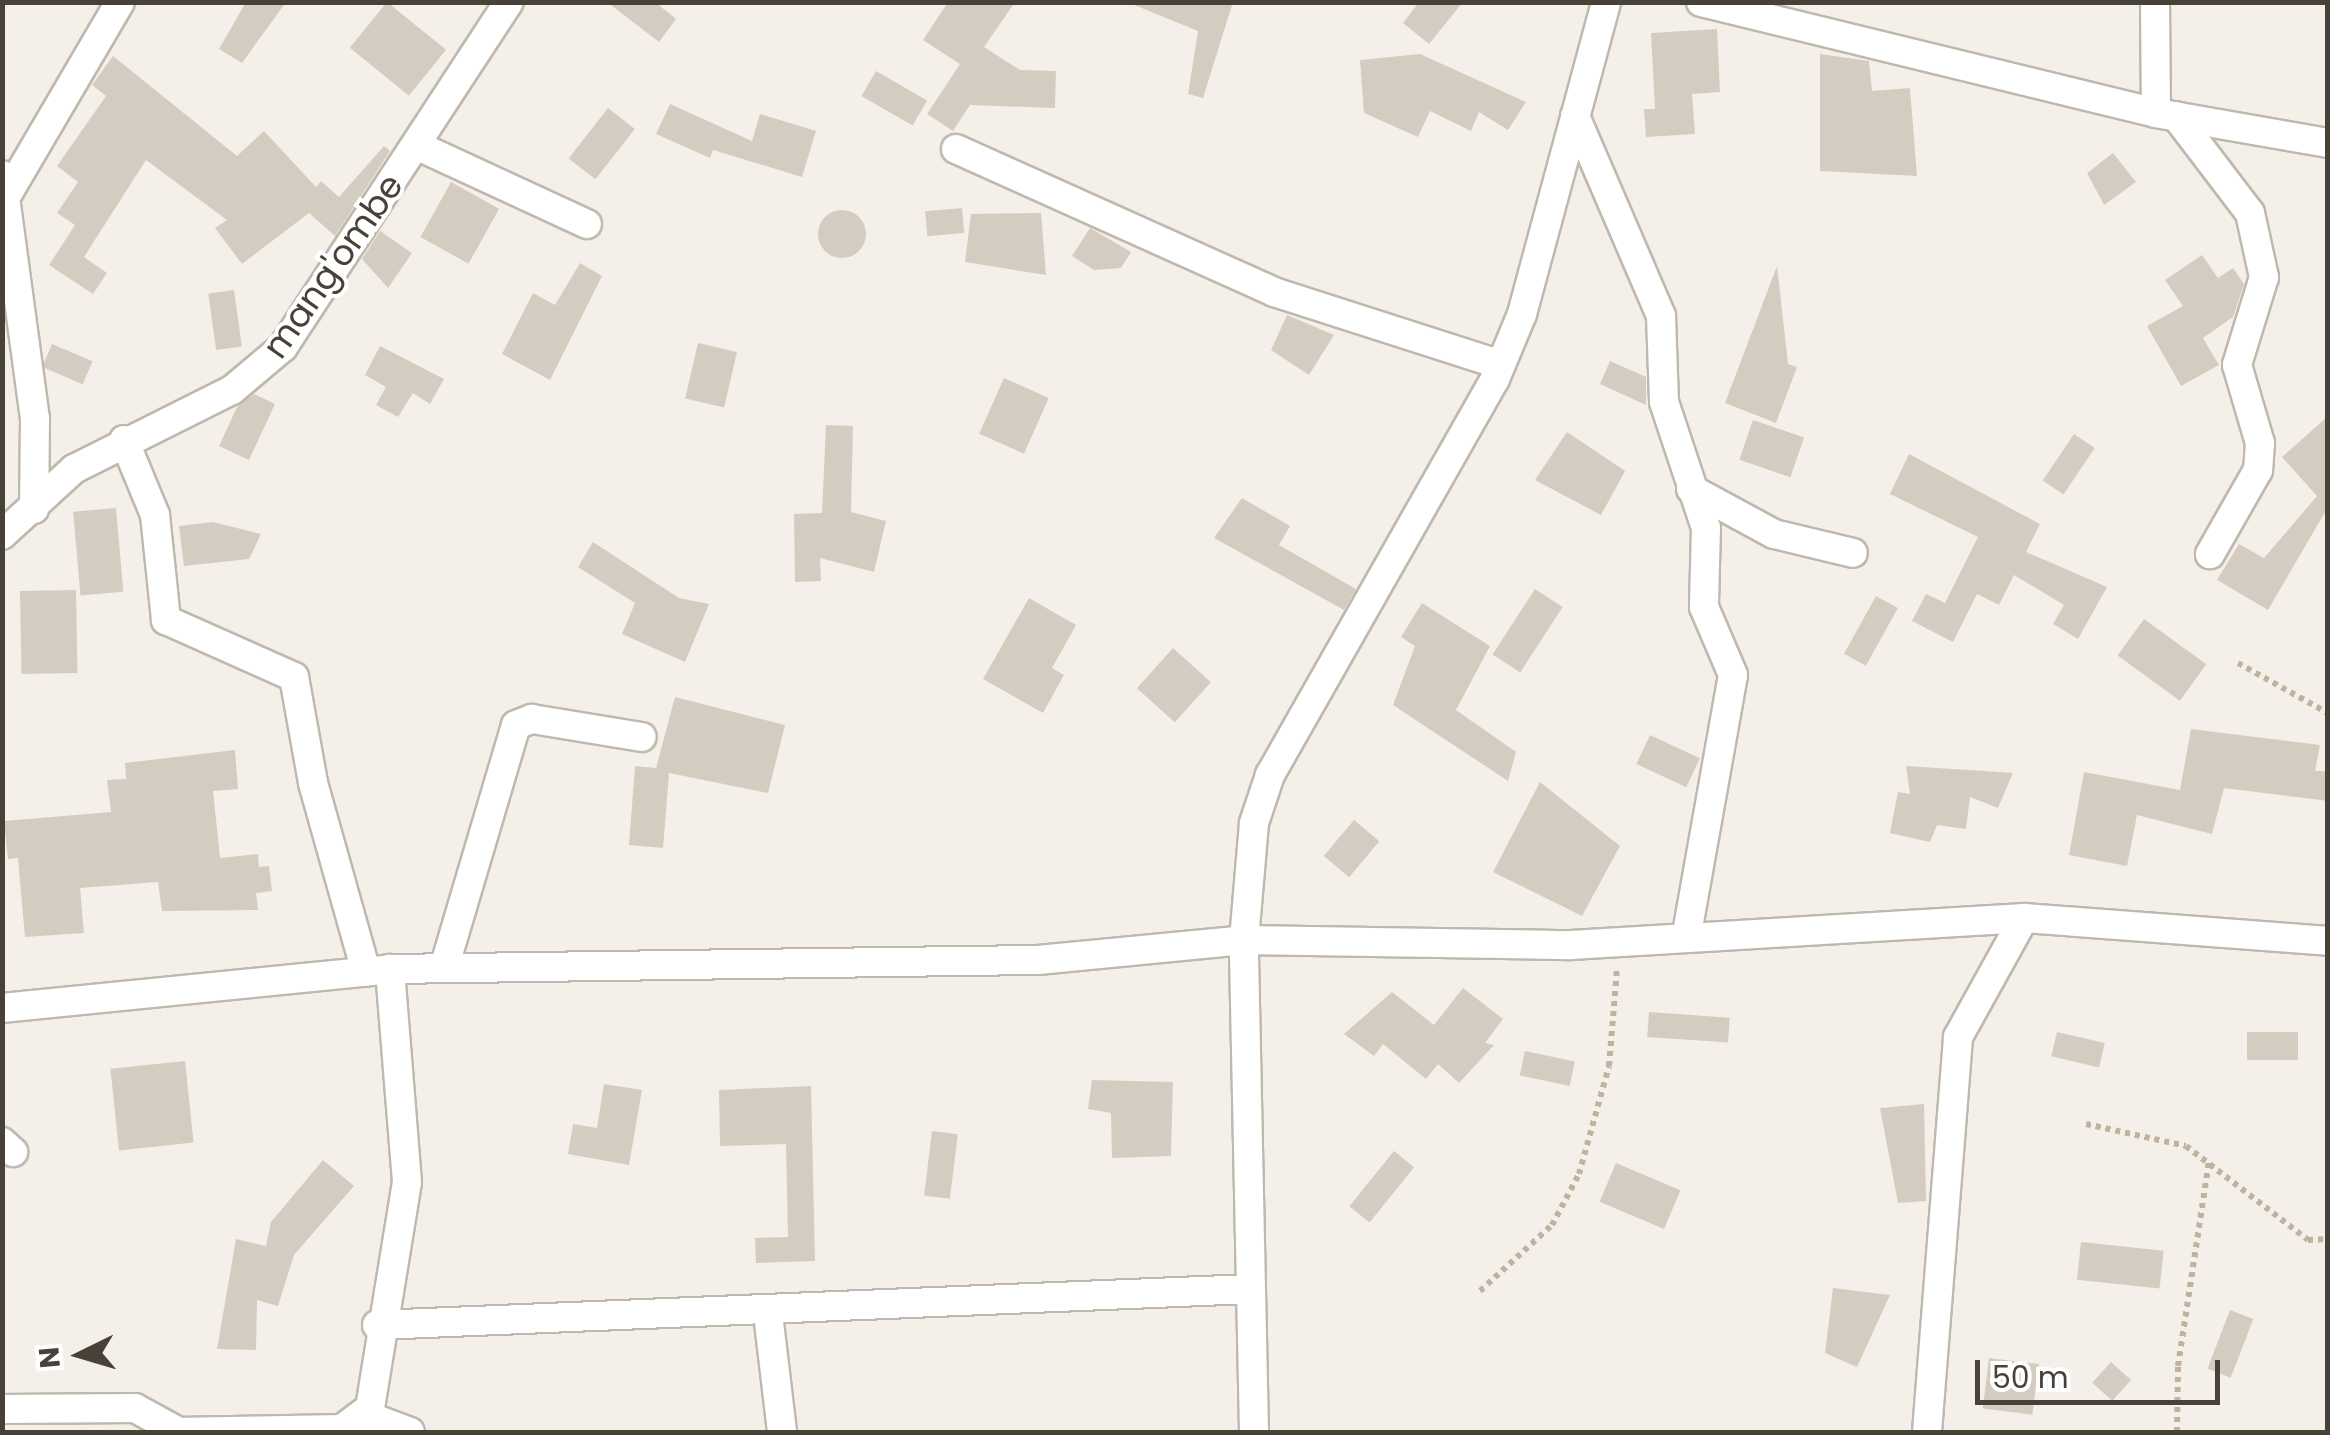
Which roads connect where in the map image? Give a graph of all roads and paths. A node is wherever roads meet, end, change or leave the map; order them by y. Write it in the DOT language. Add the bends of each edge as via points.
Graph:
graph roads {
  1 [pos="120,2"];
  2 [pos="509,2"];
  3 [pos="1606,2"];
  4 [pos="1701,2"];
  5 [pos="2154,2"];
  6 [pos="2166,114"];
  7 [pos="1575,116"];
  8 [pos="2328,144"];
  9 [pos="418,146"];
  10 [pos="956,149"];
  11 [pos="5,184"];
  12 [pos="587,224"];
  13 [pos="1501,365"];
  14 [pos="124,440"];
  15 [pos="1691,488"];
  16 [pos="34,509"];
  17 [pos="2,535"];
  18 [pos="1854,554"];
  19 [pos="2210,554"];
  20 [pos="2238,663"];
  21 [pos="2328,713"];
  22 [pos="642,737"];
  23 [pos="2024,918"];
  24 [pos="1686,938"];
  25 [pos="1244,940"];
  26 [pos="2328,940"];
  27 [pos="1619,942"];
  28 [pos="444,968"];
  29 [pos="378,970"];
  30 [pos="2,1008"];
  31 [pos="2086,1124"];
  32 [pos="2210,1160"];
  33 [pos="2328,1238"];
  34 [pos="1250,1288"];
  35 [pos="1480,1292"];
  36 [pos="768,1314"];
  37 [pos="377,1325"];
  38 [pos="2,1409"];
  39 [pos="365,1414"];
  40 [pos="176,1432"];
  41 [pos="410,1432"];
  42 [pos="782,1432"];
  43 [pos="1254,1432"];
  44 [pos="1926,1432"];
  45 [pos="2177,1432"];
  1 -- 11 [label="street"];
  2 -- 9 [label="street, mang'ombe"];
  3 -- 7 [label="street"];
  4 -- 6 [label="street"];
  5 -- 6 [label="street"];
  6 -- 8 [label="street"];
  6 -- 19 [label="street" via="2250,214 2264,277 2237,365 2260,443 2258,470"];
  7 -- 13 [label="street"];
  7 -- 15 [label="street" via="1661,316 1662,391"];
  9 -- 12 [label="street"];
  9 -- 14 [label="street, mang'ombe" via="267,364"];
  10 -- 13 [label="street" via="1274,292"];
  11 -- 16 [label="street" via="35,419"];
  13 -- 25 [label="street" via="1461,452 1270,775 1254,823"];
  14 -- 16 [label="street, mang'ombe" via="74,469"];
  14 -- 29 [label="street" via="155,515 166,620 294,677 313,783"];
  15 -- 18 [label="street" via="1774,534"];
  15 -- 24 [label="street" via="1706,528 1706,616 1734,683"];
  16 -- 17 [label="street, mang'ombe"];
  20 -- 21 [label="path"];
  22 -- 28 [label="street" via="532,719 516,725"];
  23 -- 24 [label="street"];
  23 -- 26 [label="street"];
  23 -- 44 [label="street" via="1958,1037"];
  24 -- 27 [label="street"];
  25 -- 27 [label="street"];
  25 -- 28 [label="street" via="1038,960"];
  25 -- 34 [label="street"];
  27 -- 35 [label="path" via="1609,1066 1579,1174 1543,1236"];
  28 -- 29 [label="street"];
  29 -- 30 [label="street"];
  29 -- 37 [label="street" via="407,1182"];
  31 -- 32 [label="path" via="2156,1138"];
  32 -- 33 [label="path" via="2308,1240"];
  32 -- 45 [label="path" via="2178,1366"];
  34 -- 36 [label="street"];
  34 -- 43 [label="street"];
  36 -- 37 [label="street"];
  36 -- 42 [label="street"];
  37 -- 39 [label="street"];
  38 -- 40 [label="street" via="135,1408"];
  39 -- 40 [label="street" via="342,1428"];
  39 -- 41 [label="street"];
}
